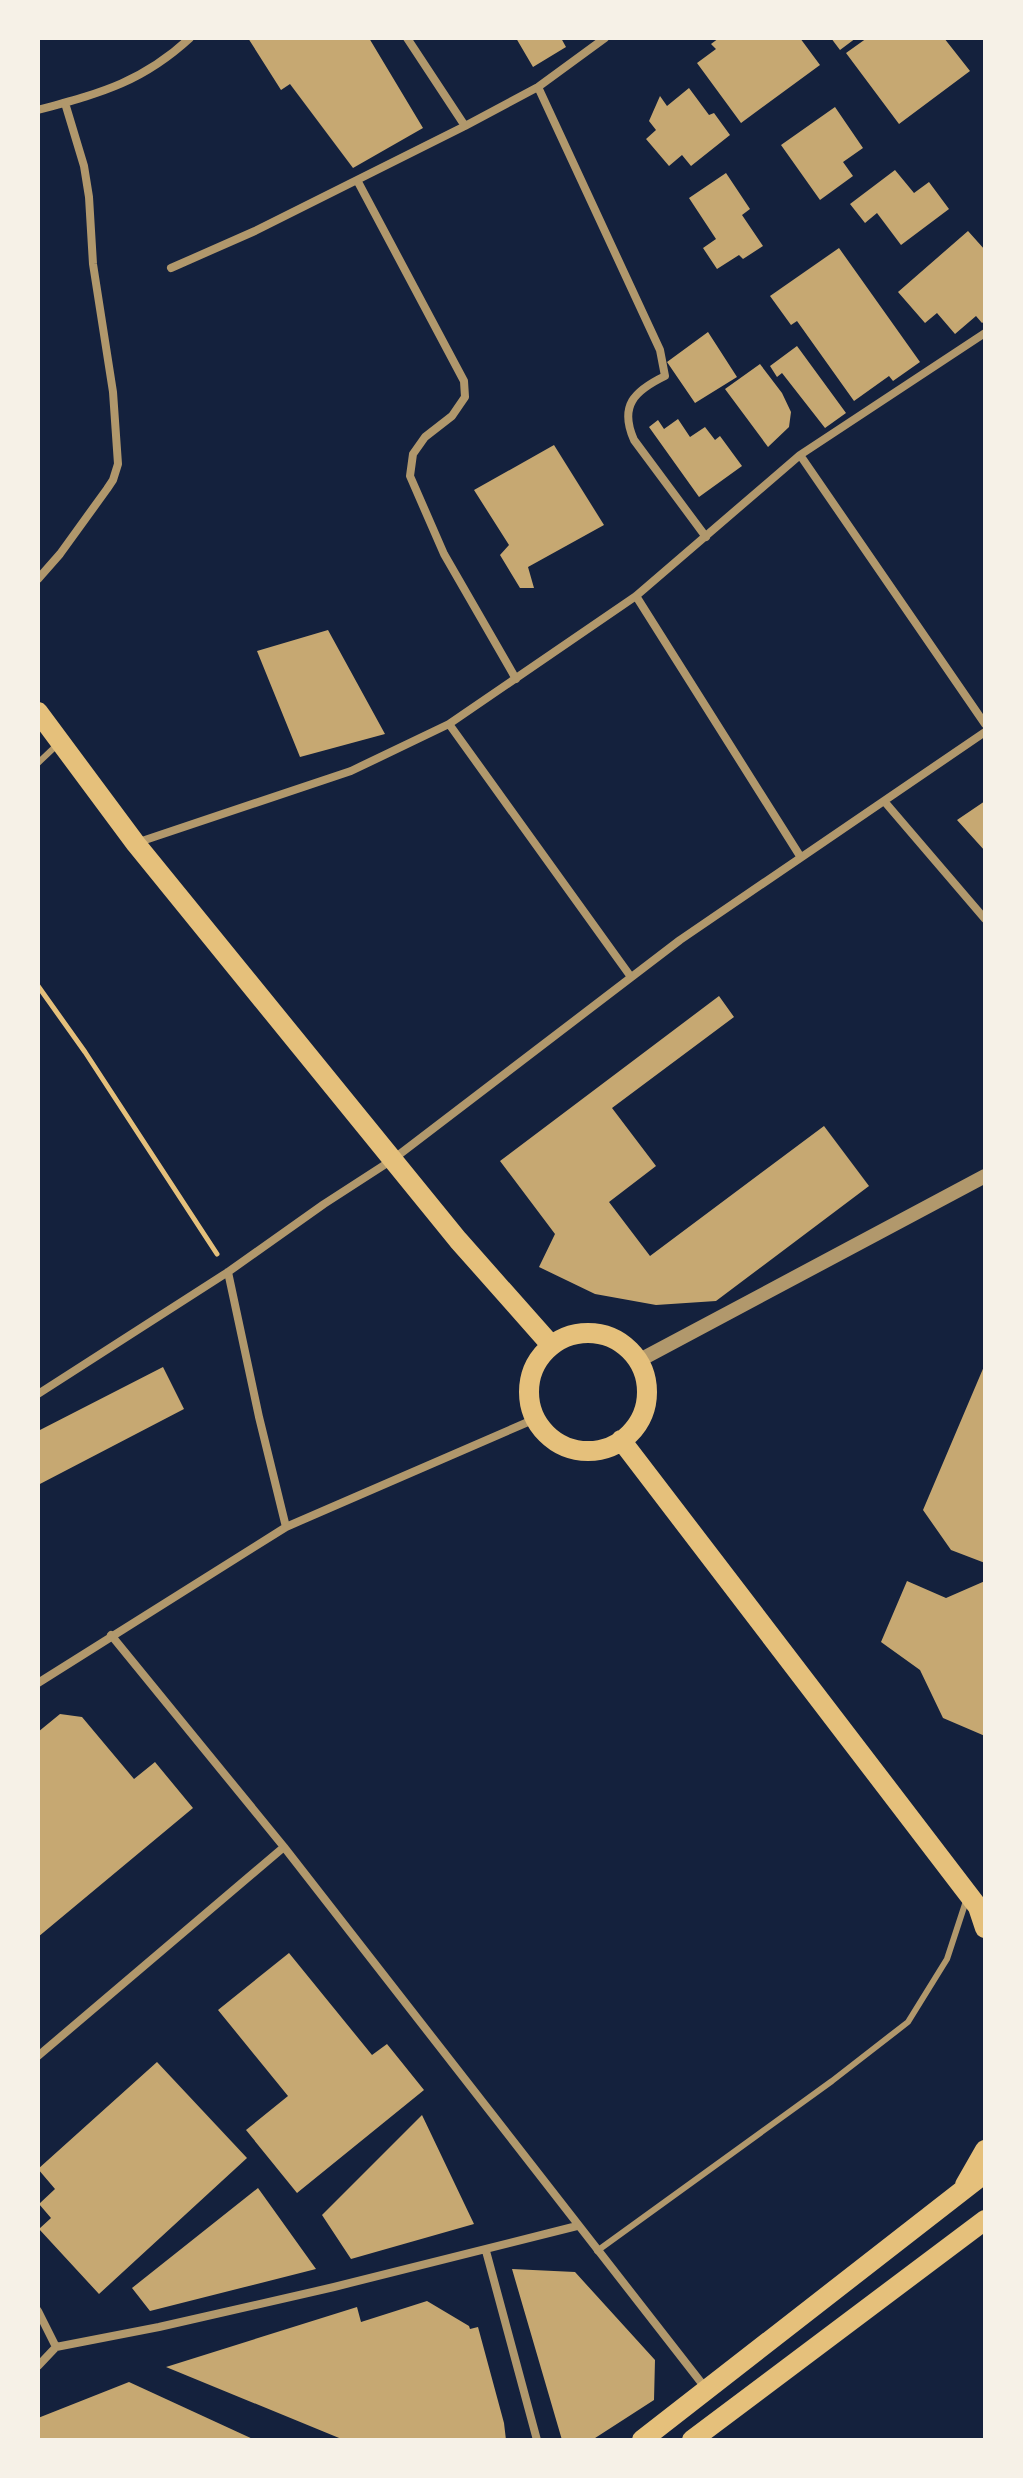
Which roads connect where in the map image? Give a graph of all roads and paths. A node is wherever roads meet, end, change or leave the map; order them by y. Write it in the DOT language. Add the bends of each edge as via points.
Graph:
graph roads {
  1 [pos="190,38"];
  2 [pos="407,38"];
  3 [pos="605,38"];
  4 [pos="538,87"];
  5 [pos="65,103"];
  6 [pos="38,110"];
  7 [pos="465,126"];
  8 [pos="357,180"];
  9 [pos="171,268"];
  10 [pos="985,333"];
  11 [pos="800,455"];
  12 [pos="706,537"];
  13 [pos="38,579"];
  14 [pos="636,596"];
  15 [pos="516,679"];
  16 [pos="38,712"];
  17 [pos="449,724"];
  18 [pos="985,724"];
  19 [pos="985,732"];
  20 [pos="61,742"];
  21 [pos="38,763"];
  22 [pos="884,801"];
  23 [pos="136,844"];
  24 [pos="800,856"];
  25 [pos="985,919"];
  26 [pos="631,977"];
  27 [pos="38,986"];
  28 [pos="392,1160"];
  29 [pos="985,1176"];
  30 [pos="228,1272"];
  31 [pos="551,1345"];
  32 [pos="638,1361"];
  33 [pos="38,1394"];
  34 [pos="535,1419"];
  35 [pos="621,1440"];
  36 [pos="286,1527"];
  37 [pos="111,1635"];
  38 [pos="38,1683"];
  39 [pos="284,1847"];
  40 [pos="977,1904"];
  41 [pos="985,1928"];
  42 [pos="38,2056"];
  43 [pos="985,2150"];
  44 [pos="985,2173"];
  45 [pos="963,2190"];
  46 [pos="985,2220"];
  47 [pos="577,2226"];
  48 [pos="486,2251"];
  49 [pos="597,2251"];
  50 [pos="38,2311"];
  51 [pos="56,2347"];
  52 [pos="38,2366"];
  53 [pos="708,2390"];
  54 [pos="537,2440"];
  55 [pos="642,2440"];
  56 [pos="692,2440"];
  1 -- 5 [label="street" via="153,69 110,90"];
  2 -- 7 [label="street"];
  3 -- 4 [label="street"];
  4 -- 7 [label="street"];
  4 -- 12 [label="street" via="665,367 665,376 637,392 627,410 628,427"];
  5 -- 6 [label="street"];
  5 -- 13 [label="street" via="89,197 118,464 107,489"];
  7 -- 8 [label="street"];
  8 -- 9 [label="street"];
  8 -- 15 [label="street" via="464,381 465,397 413,454 410,476 444,554"];
  10 -- 11 [label="street"];
  11 -- 12 [label="street"];
  11 -- 18 [label="street"];
  12 -- 14 [label="street"];
  14 -- 15 [label="street"];
  14 -- 24 [label="street"];
  15 -- 17 [label="street"];
  16 -- 20 [label="main road"];
  17 -- 23 [label="street" via="351,771"];
  17 -- 26 [label="street"];
  19 -- 22 [label="street"];
  20 -- 21 [label="lane"];
  20 -- 23 [label="main road"];
  22 -- 24 [label="street"];
  22 -- 25 [label="street"];
  23 -- 28 [label="main road"];
  24 -- 26 [label="street"];
  26 -- 28 [label="street"];
  27 -- 30 [label="path"];
  28 -- 30 [label="street"];
  28 -- 31 [label="main road"];
  29 -- 32 [label="street"];
  30 -- 33 [label="street"];
  30 -- 36 [label="street"];
  31 -- 32 [label="main road" via="564,1337 592,1333 619,1341"];
  31 -- 34 [label="main road" via="532,1371 529,1395"];
  32 -- 35 [label="main road" via="647,1389 645,1404"];
  34 -- 35 [label="main road" via="558,1443 574,1449 607,1447"];
  34 -- 36 [label="street"];
  35 -- 40 [label="main road"];
  36 -- 37 [label="street"];
  37 -- 38 [label="street"];
  37 -- 39 [label="street"];
  39 -- 42 [label="street"];
  39 -- 47 [label="street"];
  40 -- 41 [label="main road"];
  40 -- 49 [label="lane" via="908,2022"];
  43 -- 45 [label="main road"];
  44 -- 45 [label="main road"];
  45 -- 53 [label="main road"];
  46 -- 56 [label="main road"];
  47 -- 48 [label="street"];
  47 -- 49 [label="street"];
  48 -- 51 [label="street"];
  48 -- 54 [label="street"];
  49 -- 53 [label="street"];
  50 -- 51 [label="street"];
  51 -- 52 [label="street"];
  53 -- 55 [label="main road"];
}
